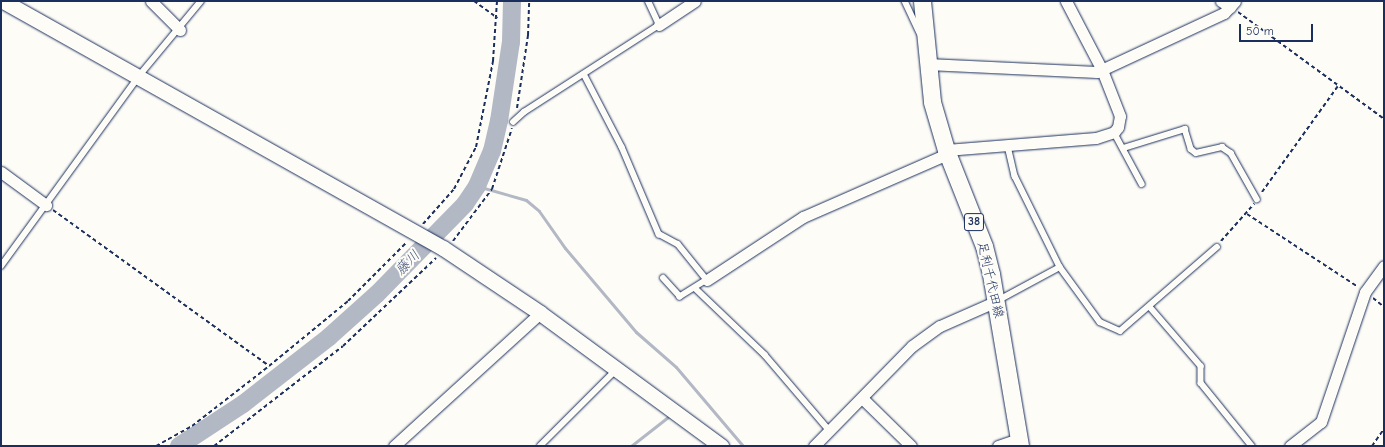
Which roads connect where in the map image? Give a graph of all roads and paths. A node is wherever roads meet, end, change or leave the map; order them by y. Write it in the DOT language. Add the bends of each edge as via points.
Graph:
graph roads {
  1 [pos="3,1"];
  2 [pos="151,1"];
  3 [pos="201,1"];
  4 [pos="474,1"];
  5 [pos="497,1"];
  6 [pos="529,1"];
  7 [pos="648,1"];
  8 [pos="696,1"];
  9 [pos="905,1"];
  10 [pos="922,1"];
  11 [pos="1066,1"];
  12 [pos="1229,3"];
  13 [pos="497,18"];
  14 [pos="659,25"];
  15 [pos="180,30"];
  16 [pos="925,38"];
  17 [pos="927,64"];
  18 [pos="1102,70"];
  19 [pos="584,74"];
  20 [pos="139,76"];
  21 [pos="1338,86"];
  22 [pos="1384,119"];
  23 [pos="513,122"];
  24 [pos="1114,132"];
  25 [pos="1008,146"];
  26 [pos="1124,148"];
  27 [pos="946,152"];
  28 [pos="1,172"];
  29 [pos="1142,184"];
  30 [pos="1257,199"];
  31 [pos="46,205"];
  32 [pos="1247,214"];
  33 [pos="418,232"];
  34 [pos="1217,247"];
  35 [pos="444,249"];
  36 [pos="1,266"];
  37 [pos="1384,266"];
  38 [pos="1060,267"];
  39 [pos="663,278"];
  40 [pos="707,280"];
  41 [pos="695,288"];
  42 [pos="1364,292"];
  43 [pos="997,301"];
  44 [pos="1150,306"];
  45 [pos="1384,307"];
  46 [pos="540,313"];
  47 [pos="270,366"];
  48 [pos="617,368"];
  49 [pos="863,399"];
  50 [pos="1384,429"];
  51 [pos="829,430"];
  52 [pos="1019,443"];
  53 [pos="1296,445"];
  54 [pos="156,446"];
  55 [pos="214,446"];
  56 [pos="394,446"];
  57 [pos="540,446"];
  58 [pos="721,446"];
  59 [pos="814,446"];
  60 [pos="911,446"];
  61 [pos="998,446"];
  62 [pos="1252,446"];
  63 [pos="1372,446"];
  1 -- 20 [label="street"];
  2 -- 15 [label="street"];
  3 -- 15 [label="lane"];
  4 -- 13 [label="path"];
  5 -- 13 [label="path"];
  6 -- 23 [label="path" via="526,56"];
  7 -- 14 [label="lane"];
  8 -- 14 [label="street"];
  9 -- 16 [label="lane" via="917,30"];
  10 -- 16 [label="main road, 足利千代田線 / 38"];
  11 -- 18 [label="street"];
  12 -- 18 [label="street" via="1224,13"];
  12 -- 21 [label="path"];
  13 -- 33 [label="path" via="493,61 476,147 454,189"];
  14 -- 19 [label="lane"];
  15 -- 20 [label="lane"];
  16 -- 17 [label="main road, 足利千代田線 / 38"];
  17 -- 18 [label="street"];
  17 -- 27 [label="main road, 足利千代田線 / 38" via="932,102"];
  18 -- 24 [label="street" via="1120,116"];
  19 -- 23 [label="lane" via="524,112"];
  19 -- 40 [label="lane" via="622,147 659,234 678,244"];
  20 -- 31 [label="lane"];
  20 -- 33 [label="street"];
  21 -- 22 [label="path"];
  21 -- 30 [label="path"];
  23 -- 35 [label="path" via="492,189"];
  24 -- 25 [label="street" via="1096,138"];
  24 -- 26 [label="lane"];
  25 -- 27 [label="street"];
  25 -- 38 [label="lane" via="1015,176"];
  26 -- 29 [label="lane" via="1130,166"];
  26 -- 30 [label="lane" via="1185,128 1192,149 1196,153 1222,147 1231,153"];
  27 -- 40 [label="street" via="804,217"];
  27 -- 43 [label="main road, 足利千代田線 / 38" via="984,246"];
  28 -- 31 [label="street"];
  30 -- 32 [label="path"];
  31 -- 36 [label="lane"];
  31 -- 47 [label="path"];
  32 -- 34 [label="path"];
  32 -- 42 [label="path"];
  33 -- 35 [label="street"];
  33 -- 47 [label="path" via="348,301"];
  34 -- 44 [label="lane"];
  35 -- 46 [label="street"];
  35 -- 55 [label="path" via="343,346"];
  37 -- 42 [label="street"];
  38 -- 43 [label="lane"];
  38 -- 44 [label="lane" via="1100,322 1120,331"];
  39 -- 41 [label="lane" via="680,297"];
  40 -- 41 [label="lane"];
  41 -- 51 [label="lane" via="765,355"];
  42 -- 45 [label="path"];
  42 -- 53 [label="street" via="1321,422"];
  43 -- 49 [label="street" via="940,326 912,346"];
  43 -- 52 [label="main road, 足利千代田線 / 38"];
  44 -- 62 [label="lane" via="1201,366 1202,383"];
  46 -- 48 [label="street"];
  46 -- 56 [label="street"];
  47 -- 54 [label="path" via="192,426"];
  48 -- 57 [label="lane"];
  48 -- 58 [label="street"];
  49 -- 51 [label="street"];
  49 -- 60 [label="street"];
  50 -- 63 [label="path"];
  51 -- 59 [label="street"];
  52 -- 61 [label="street"];
}
